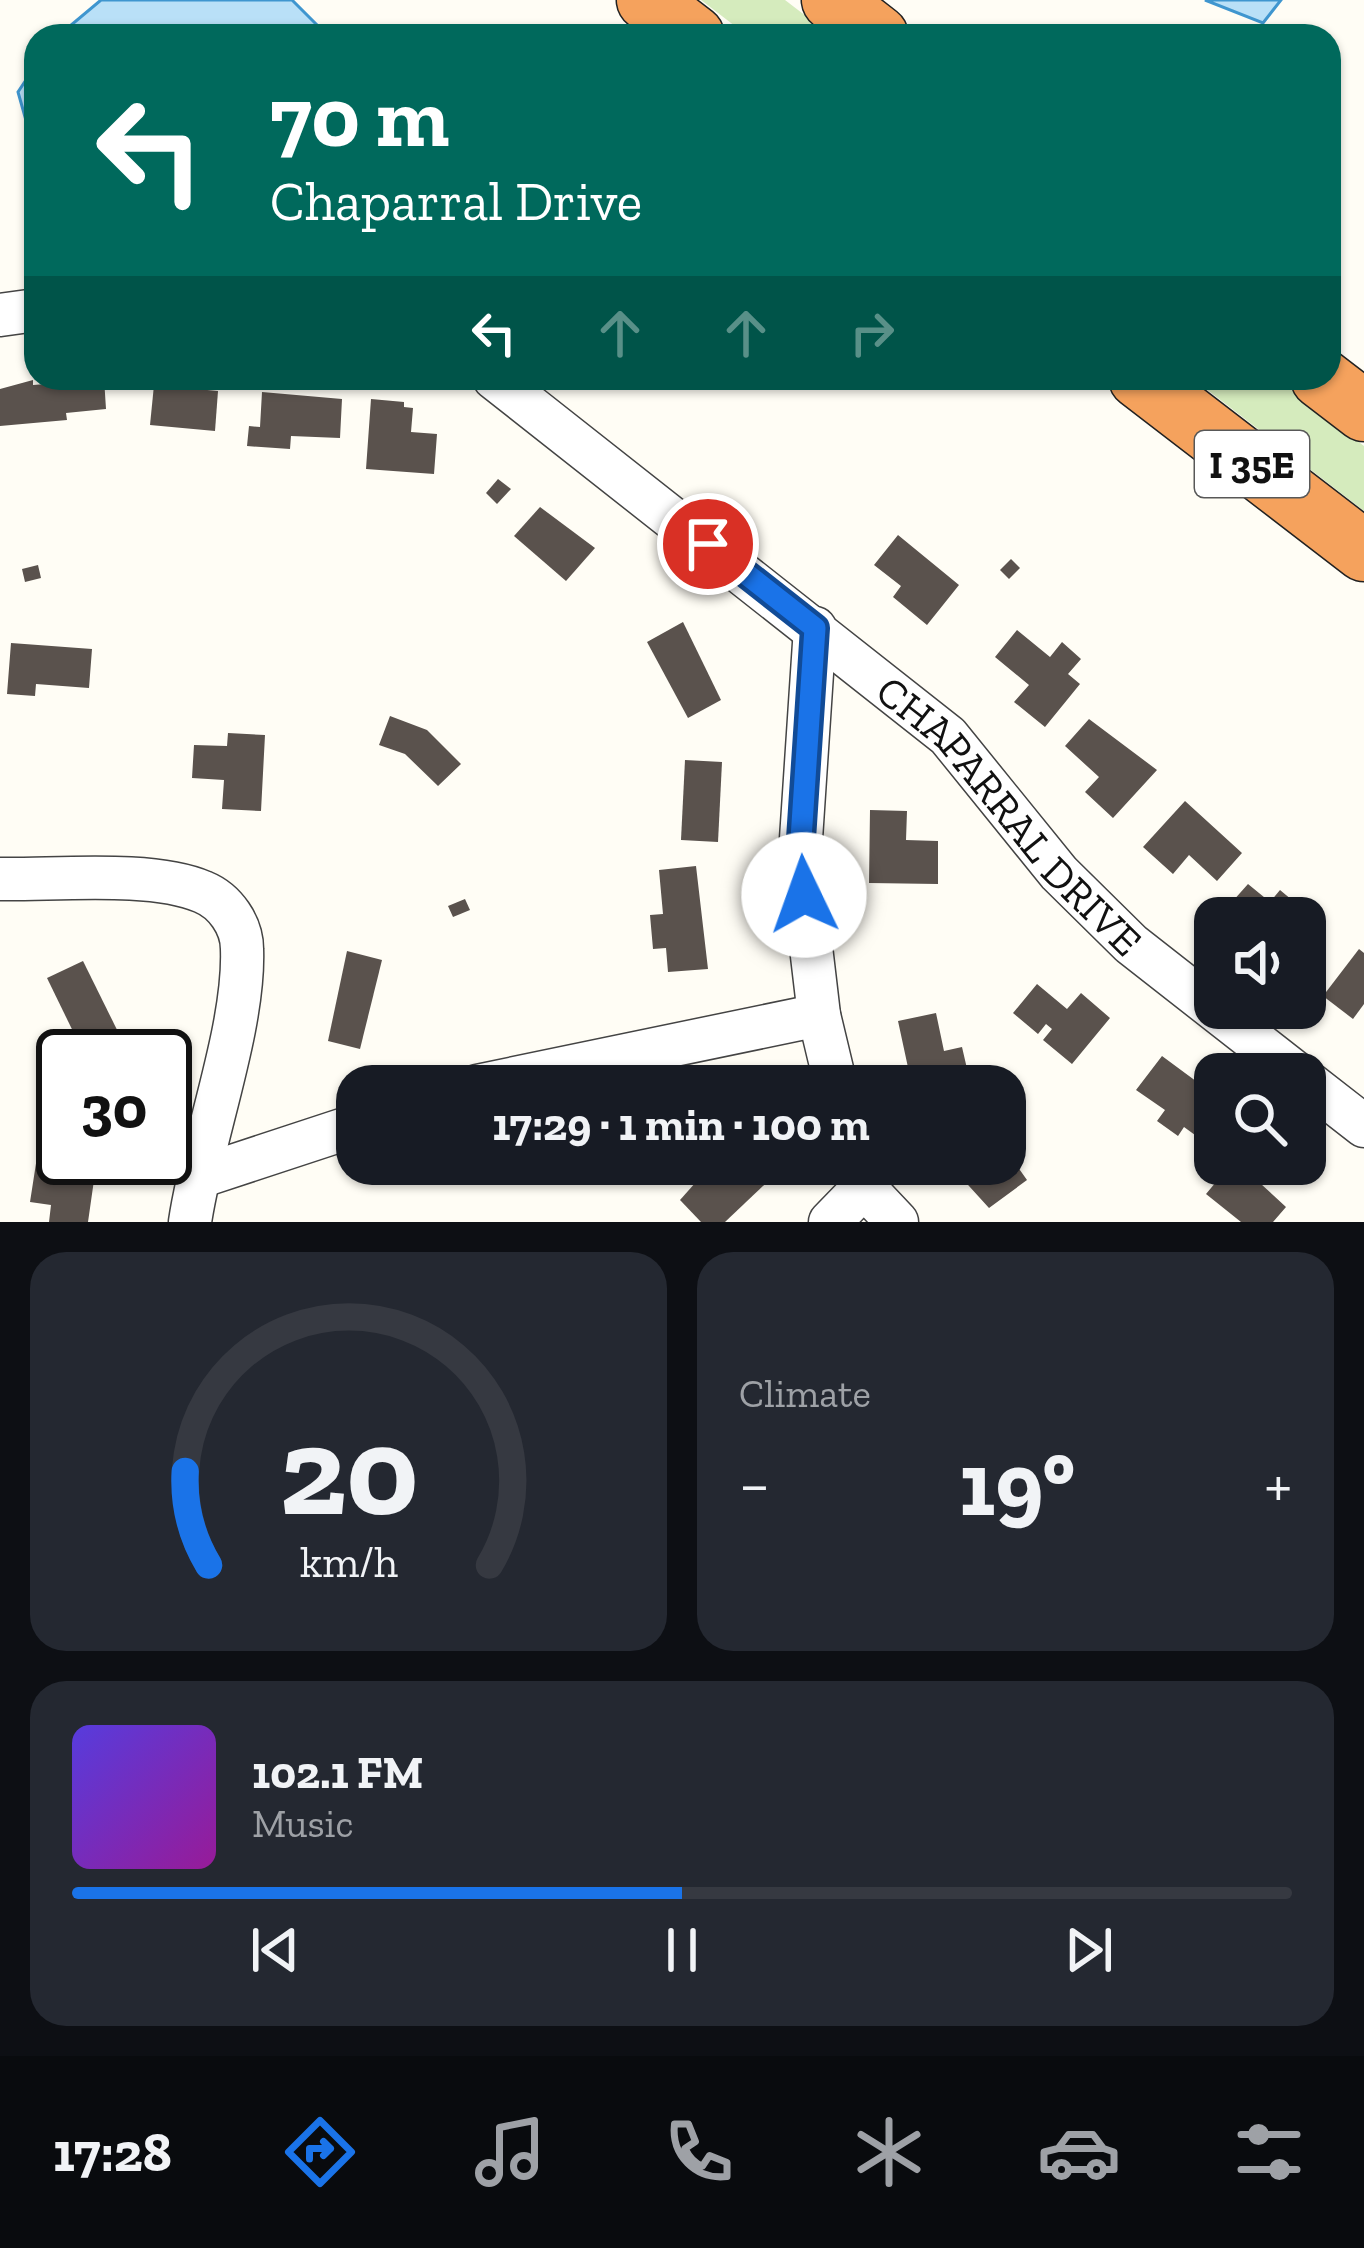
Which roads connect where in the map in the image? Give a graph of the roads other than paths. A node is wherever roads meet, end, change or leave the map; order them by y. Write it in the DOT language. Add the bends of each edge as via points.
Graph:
graph roads {
  1 [pos="647,0"];
  2 [pos="832,0"];
  3 [pos="678,24"];
  4 [pos="863,24"];
  5 [pos="509,390"];
  6 [pos="1155,390"];
  7 [pos="1337,390"];
  8 [pos="1364,411"];
  9 [pos="1364,550"];
  10 [pos="815,628"];
  11 [pos="0,879"];
  12 [pos="819,1015"];
  13 [pos="1270,1053"];
  14 [pos="578,1065"];
  15 [pos="831,1065"];
  16 [pos="1326,1096"];
  17 [pos="1364,1126"];
  18 [pos="336,1132"];
  19 [pos="196,1178"];
  20 [pos="854,1185"];
  21 [pos="868,1185"];
  22 [pos="190,1222"];
  23 [pos="830,1222"];
  24 [pos="897,1222"];
  1 -- 3 [label="highway"];
  2 -- 4 [label="highway"];
  5 -- 10 [label="street, CHAPARRAL DRIVE"];
  6 -- 9 [label="highway, I 35E"];
  7 -- 8 [label="highway, I 35E"];
  10 -- 12 [label="street" via="800,854"];
  10 -- 13 [label="street, CHAPARRAL DRIVE" via="948,736 1059,873 1131,944"];
  11 -- 19 [label="street" via="199,890 237,924 238,998"];
  12 -- 14 [label="street"];
  12 -- 15 [label="street"];
  16 -- 17 [label="street"];
  18 -- 19 [label="street"];
  19 -- 22 [label="street"];
  20 -- 23 [label="street"];
  21 -- 24 [label="street"];
}
